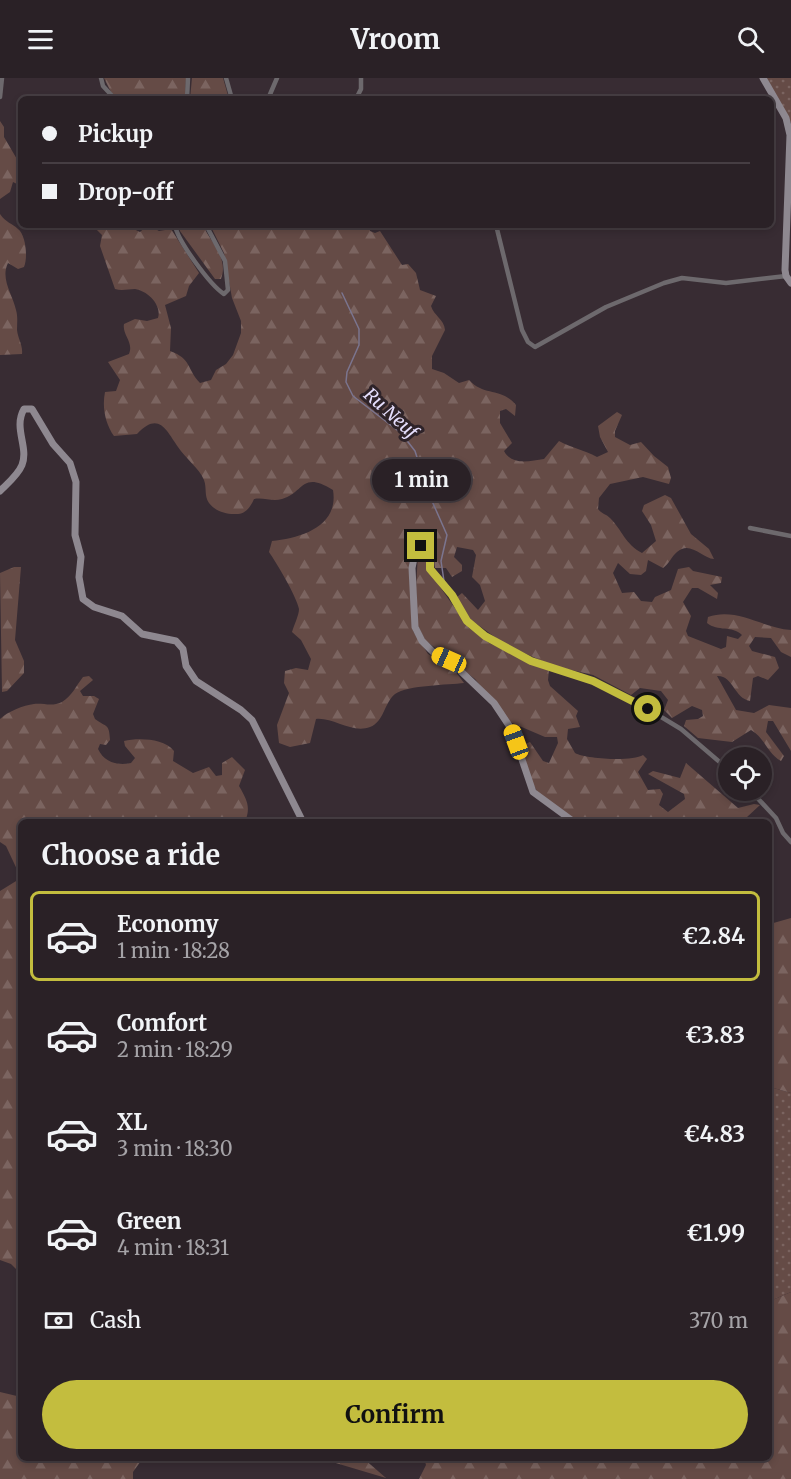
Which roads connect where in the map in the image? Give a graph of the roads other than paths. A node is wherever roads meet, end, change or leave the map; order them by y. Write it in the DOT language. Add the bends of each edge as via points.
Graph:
graph roads {
  1 [pos="2,78"];
  2 [pos="101,78"];
  3 [pos="188,78"];
  4 [pos="226,78"];
  5 [pos="277,78"];
  6 [pos="361,78"];
  7 [pos="763,78"];
  8 [pos="112,96"];
  9 [pos="187,96"];
  10 [pos="231,96"];
  11 [pos="269,96"];
  12 [pos="358,96"];
  13 [pos="773,96"];
  14 [pos="0,97"];
  15 [pos="774,97"];
  16 [pos="176,228"];
  17 [pos="208,228"];
  18 [pos="497,228"];
  19 [pos="786,276"];
  20 [pos="791,283"];
  21 [pos="0,491"];
  22 [pos="750,528"];
  23 [pos="791,536"];
  24 [pos="447,589"];
  25 [pos="718,761"];
  26 [pos="760,801"];
  27 [pos="302,819"];
  28 [pos="570,819"];
  29 [pos="791,842"];
  1 -- 14 [label="street"];
  2 -- 8 [label="street"];
  3 -- 9 [label="street"];
  4 -- 10 [label="street"];
  5 -- 11 [label="street"];
  6 -- 12 [label="street"];
  7 -- 13 [label="street"];
  15 -- 19 [label="street" via="790,135"];
  16 -- 17 [label="street" via="180,239 224,294 228,290 225,261"];
  18 -- 19 [label="street" via="522,330 535,347 621,300 682,278 726,283"];
  19 -- 20 [label="street"];
  21 -- 27 [label="street" via="21,468 19,422 24,409 32,408 53,444 70,463 76,482 75,535 81,557 83,599 122,616 142,634 172,638 180,644 186,666 196,681 252,720"];
  22 -- 23 [label="street"];
  24 -- 25 [label="street" via="467,621 485,636 531,661 593,681 648,709 681,729"];
  24 -- 28 [label="street" via="430,569 427,545 421,546 412,568 416,627 422,641 432,652 449,660 494,703 512,730 533,792"];
  26 -- 29 [label="street"];
}
